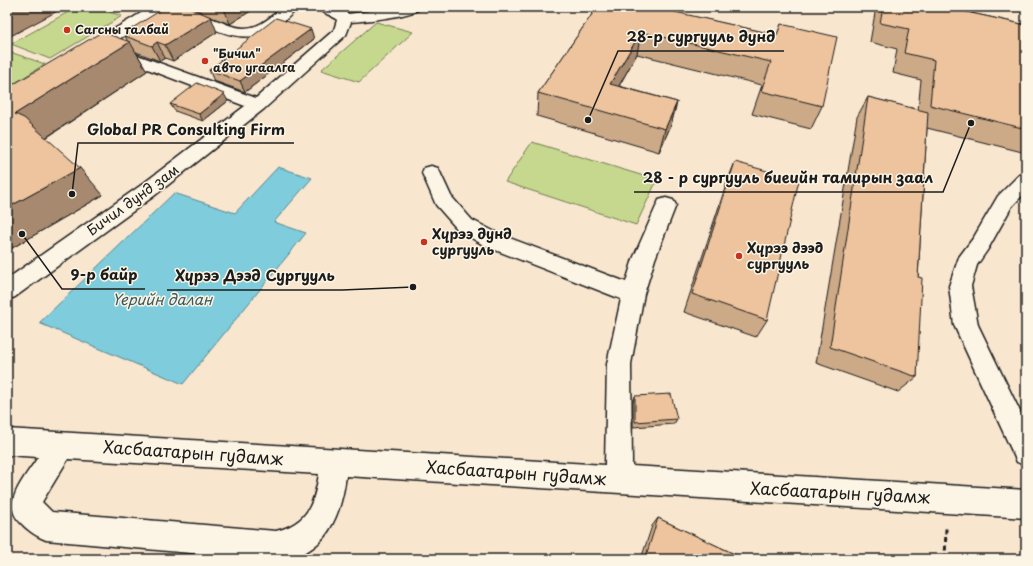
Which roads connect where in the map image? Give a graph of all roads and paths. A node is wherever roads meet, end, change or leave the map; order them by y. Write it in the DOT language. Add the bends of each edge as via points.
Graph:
graph roads {
  1 [pos="291,7"];
  2 [pos="324,7"];
  3 [pos="415,7"];
  4 [pos="905,7"];
  5 [pos="972,7"];
  6 [pos="154,8"];
  7 [pos="345,18"];
  8 [pos="202,19"];
  9 [pos="97,45"];
  10 [pos="71,61"];
  11 [pos="258,105"];
  12 [pos="431,173"];
  13 [pos="1026,180"];
  14 [pos="666,205"];
  15 [pos="7,291"];
  16 [pos="633,294"];
  17 [pos="7,442"];
  18 [pos="61,445"];
  19 [pos="1026,453"];
  20 [pos="334,462"];
  21 [pos="618,479"];
  22 [pos="1023,506"];
  1 -- 8 [label="street" via="255,32 230,31"];
  2 -- 7 [label="street" via="338,12"];
  3 -- 7 [label="street"];
  4 -- 5 [label="street" via="949,15"];
  6 -- 9 [label="street"];
  7 -- 11 [label="street, Бичил дунд зам" via="341,32"];
  9 -- 10 [label="street"];
  9 -- 11 [label="street"];
  11 -- 15 [label="street, Бичил дунд зам" via="147,191"];
  12 -- 16 [label="street" via="443,200 465,225 492,240"];
  13 -- 19 [label="street" via="1005,200 967,263 960,286 966,325"];
  14 -- 16 [label="street"];
  16 -- 21 [label="street" via="619,364"];
  17 -- 18 [label="street, Хасбаатарын гудамж"];
  18 -- 20 [label="street, Хасбаатарын гудамж"];
  18 -- 20 [label="street" via="28,498 26,508 46,526 276,546 295,541 312,529 324,515"];
  20 -- 21 [label="street, Хасбаатарын гудамж"];
  21 -- 22 [label="street, Хасбаатарын гудамж"];
}
